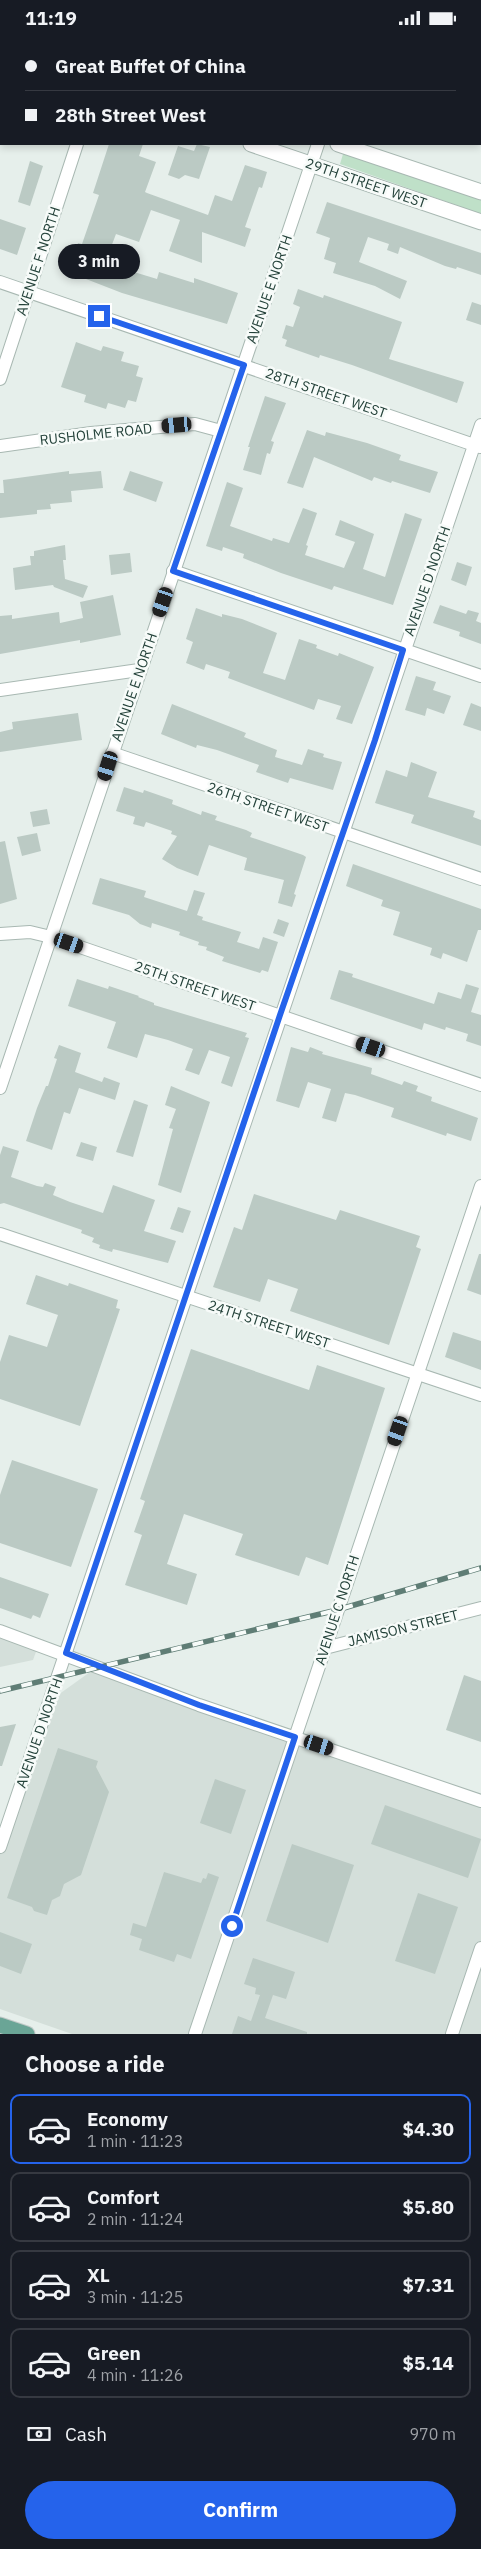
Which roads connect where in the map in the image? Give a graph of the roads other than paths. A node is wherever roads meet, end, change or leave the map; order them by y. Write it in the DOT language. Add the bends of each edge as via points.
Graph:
graph roads {
  1 [pos="77,145"];
  2 [pos="254,145"];
  3 [pos="318,145"];
  4 [pos="341,145"];
  5 [pos="311,165"];
  6 [pos="481,192"];
  7 [pos="481,222"];
  8 [pos="0,282"];
  9 [pos="28,292"];
  10 [pos="244,365"];
  11 [pos="0,379"];
  12 [pos="481,425"];
  13 [pos="221,431"];
  14 [pos="0,446"];
  15 [pos="477,446"];
  16 [pos="173,571"];
  17 [pos="403,650"];
  18 [pos="140,671"];
  19 [pos="481,676"];
  20 [pos="0,691"];
  21 [pos="112,753"];
  22 [pos="343,833"];
  23 [pos="481,879"];
  24 [pos="0,934"];
  25 [pos="51,937"];
  26 [pos="280,1015"];
  27 [pos="481,1085"];
  28 [pos="0,1088"];
  29 [pos="481,1186"];
  30 [pos="0,1234"];
  31 [pos="187,1297"];
  32 [pos="418,1373"];
  33 [pos="481,1395"];
  34 [pos="481,1608"];
  35 [pos="0,1631"];
  36 [pos="325,1648"];
  37 [pos="66,1653"];
  38 [pos="295,1737"];
  39 [pos="481,1801"];
  40 [pos="0,1847"];
  41 [pos="481,1948"];
  42 [pos="0,2025"];
  43 [pos="26,2034"];
  44 [pos="195,2034"];
  45 [pos="452,2034"];
  1 -- 9 [label="street, AVENUE F NORTH"];
  2 -- 5 [label="street, 29TH STREET WEST"];
  3 -- 5 [label="street, AVENUE E NORTH"];
  4 -- 6 [label="street, 29TH STREET WEST"];
  5 -- 7 [label="street, 29TH STREET WEST"];
  5 -- 10 [label="street, AVENUE E NORTH"];
  8 -- 9 [label="street, 28TH STREET WEST"];
  9 -- 10 [label="street, 28TH STREET WEST"];
  9 -- 11 [label="street, AVENUE F NORTH"];
  10 -- 13 [label="street, AVENUE E NORTH"];
  10 -- 15 [label="street, 28TH STREET WEST"];
  12 -- 15 [label="street, AVENUE D NORTH"];
  13 -- 14 [label="street, RUSHOLME ROAD" via="194,424 91,433"];
  13 -- 16 [label="street, AVENUE E NORTH"];
  15 -- 17 [label="street, AVENUE D NORTH"];
  16 -- 17 [label="street"];
  16 -- 18 [label="street, AVENUE E NORTH"];
  17 -- 19 [label="street"];
  17 -- 22 [label="street, AVENUE D NORTH"];
  18 -- 20 [label="street"];
  18 -- 21 [label="street, AVENUE E NORTH"];
  21 -- 22 [label="street, 26TH STREET WEST"];
  21 -- 25 [label="street, AVENUE E NORTH"];
  22 -- 23 [label="street, 26TH STREET WEST"];
  22 -- 26 [label="street, AVENUE D NORTH"];
  24 -- 25 [label="street, 25TH STREET WEST" via="30,932"];
  25 -- 26 [label="street, 25TH STREET WEST"];
  25 -- 28 [label="street, AVENUE E NORTH"];
  26 -- 27 [label="street, 25TH STREET WEST"];
  26 -- 31 [label="street, AVENUE D NORTH"];
  29 -- 32 [label="street, AVENUE C NORTH"];
  30 -- 31 [label="street, 24TH STREET WEST"];
  31 -- 32 [label="street, 24TH STREET WEST"];
  31 -- 37 [label="street, AVENUE D NORTH"];
  32 -- 33 [label="street, 24TH STREET WEST"];
  32 -- 36 [label="street, AVENUE C NORTH"];
  34 -- 36 [label="street, JAMISON STREET"];
  35 -- 37 [label="street"];
  36 -- 38 [label="street, AVENUE C NORTH"];
  37 -- 38 [label="street" via="199,1705"];
  37 -- 40 [label="street, AVENUE D NORTH"];
  38 -- 39 [label="street"];
  38 -- 44 [label="street, AVENUE C NORTH"];
  41 -- 45 [label="street"];
  42 -- 43 [label="main road"];
}
